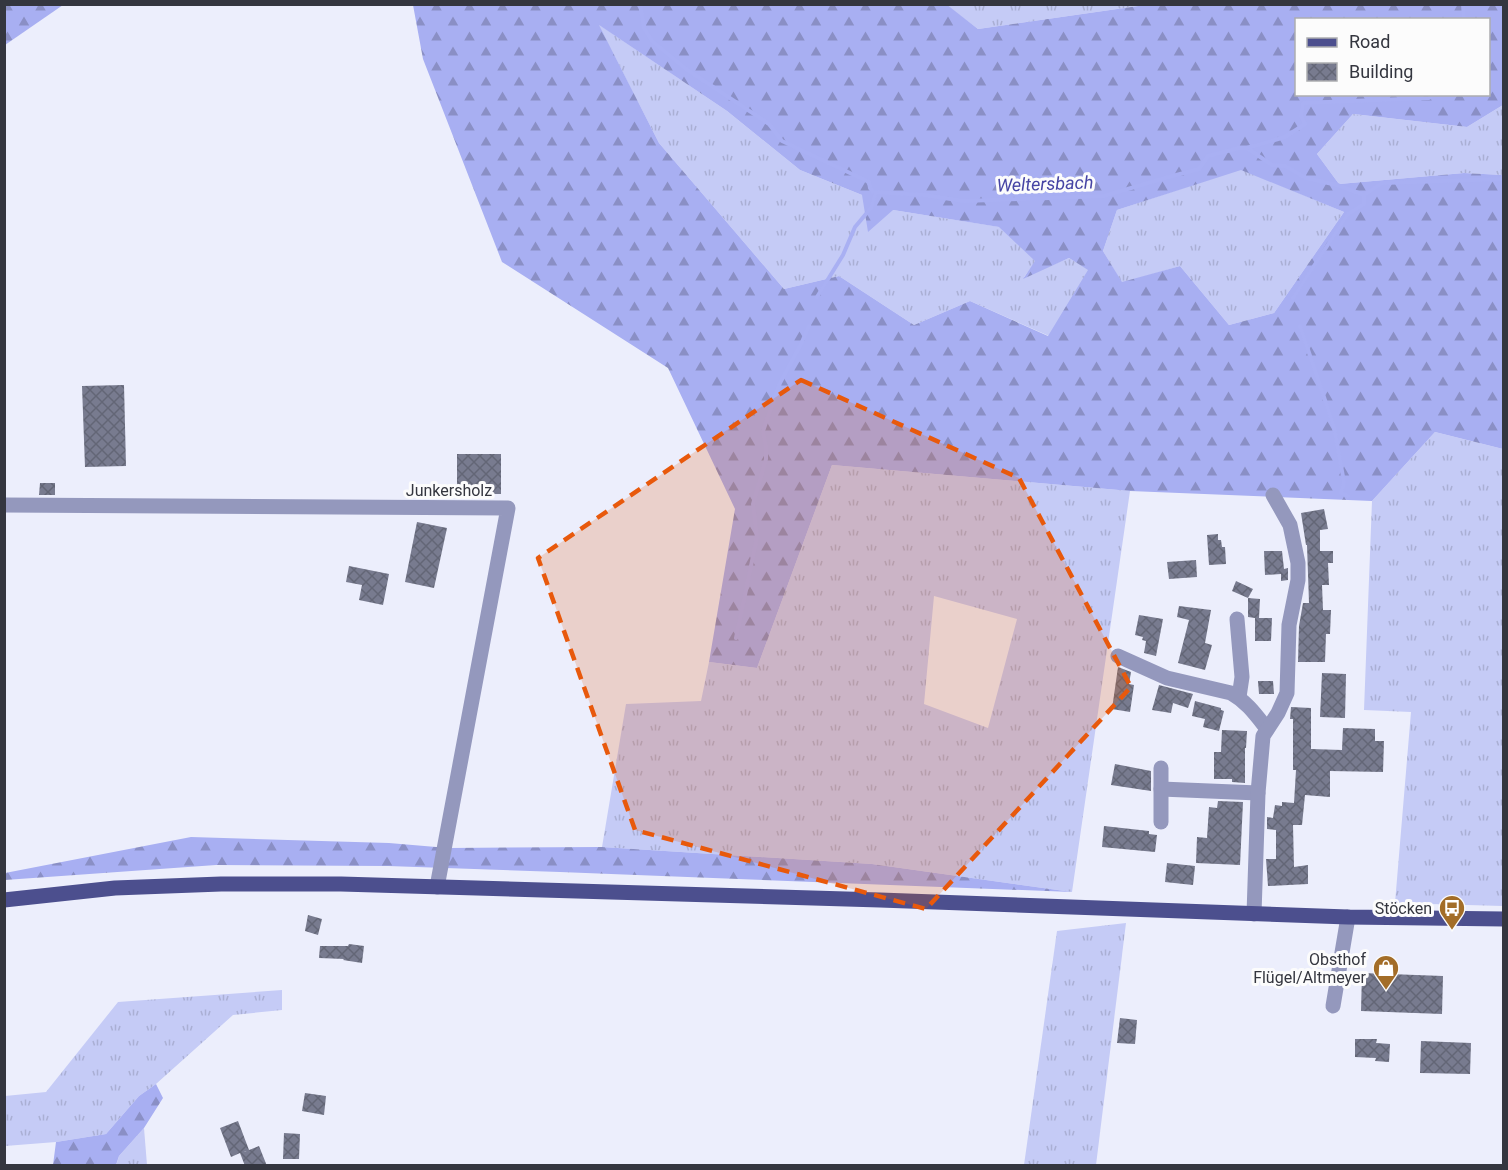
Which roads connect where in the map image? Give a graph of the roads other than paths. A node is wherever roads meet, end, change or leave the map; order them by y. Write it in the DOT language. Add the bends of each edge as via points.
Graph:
graph roads {
  1 [pos="1273,495"];
  2 [pos="4,505"];
  3 [pos="1237,619"];
  4 [pos="1118,656"];
  5 [pos="1239,697"];
  6 [pos="1267,729"];
  7 [pos="1161,768"];
  8 [pos="1161,789"];
  9 [pos="1258,793"];
  10 [pos="1161,822"];
  11 [pos="437,888"];
  12 [pos="4,900"];
  13 [pos="1254,914"];
  14 [pos="1348,917"];
  15 [pos="1503,919"];
  16 [pos="1333,1006"];
  1 -- 6 [label="street" via="1290,525 1298,580 1289,625 1287,693"];
  2 -- 11 [label="street, Junkersholz" via="508,508"];
  3 -- 5 [label="street" via="1242,677"];
  4 -- 5 [label="street" via="1167,678"];
  5 -- 6 [label="street"];
  6 -- 9 [label="street"];
  7 -- 8 [label="street"];
  8 -- 9 [label="street"];
  8 -- 10 [label="street"];
  9 -- 13 [label="street"];
  11 -- 12 [label="main road" via="221,884 115,888"];
  11 -- 13 [label="main road"];
  13 -- 14 [label="main road"];
  14 -- 15 [label="main road"];
  14 -- 16 [label="street"];
}
